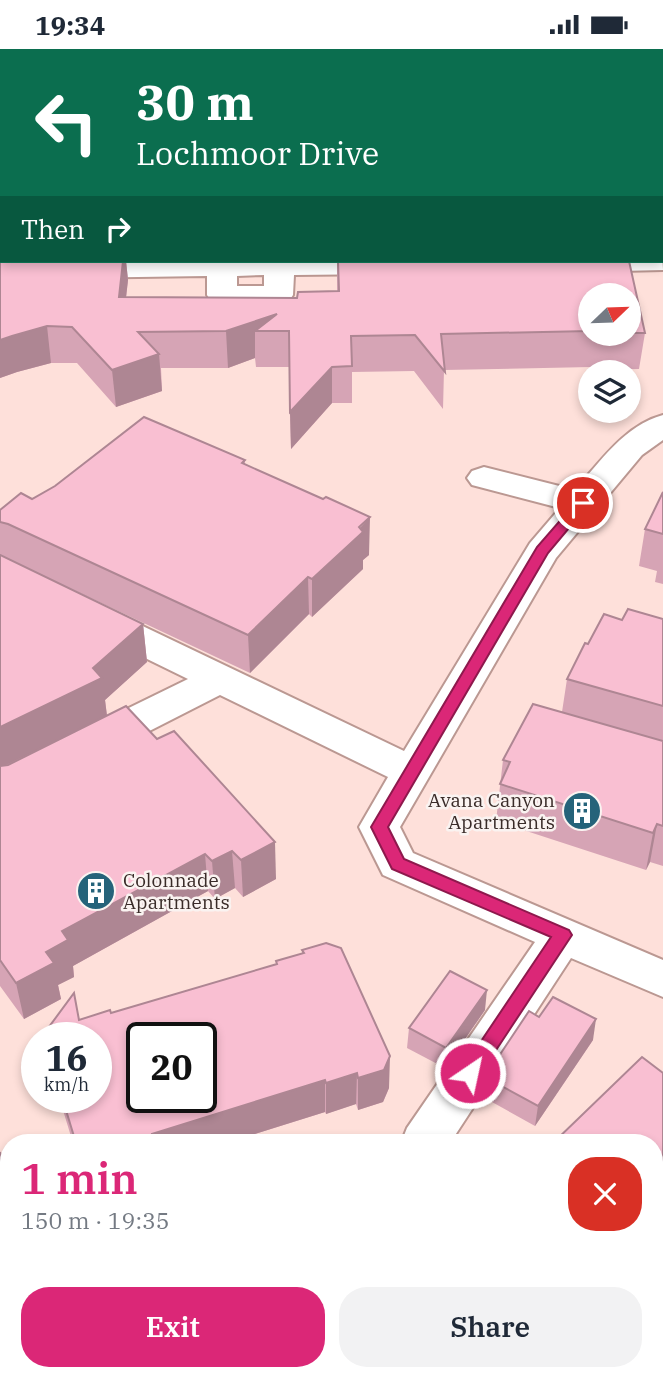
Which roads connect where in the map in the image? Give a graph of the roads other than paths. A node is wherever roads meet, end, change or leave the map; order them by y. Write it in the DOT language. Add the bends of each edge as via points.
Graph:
graph roads {
  1 [pos="222,264"];
  2 [pos="280,264"];
  3 [pos="417,265"];
  4 [pos="0,270"];
  5 [pos="663,425"];
  6 [pos="484,478"];
  7 [pos="583,503"];
  8 [pos="0,572"];
  9 [pos="220,679"];
  10 [pos="412,772"];
  11 [pos="0,789"];
  12 [pos="563,935"];
  13 [pos="663,979"];
  14 [pos="430,1134"];
  1 -- 2 [label="street" via="222,295 278,295"];
  1 -- 4 [label="street"];
  2 -- 3 [label="street"];
  5 -- 7 [label="street" via="630,448"];
  6 -- 7 [label="street"];
  7 -- 10 [label="street" via="542,551"];
  8 -- 9 [label="street"];
  9 -- 10 [label="street"];
  9 -- 11 [label="street"];
  10 -- 12 [label="street" via="379,827 398,864"];
  12 -- 13 [label="street"];
  12 -- 14 [label="street"];
}
